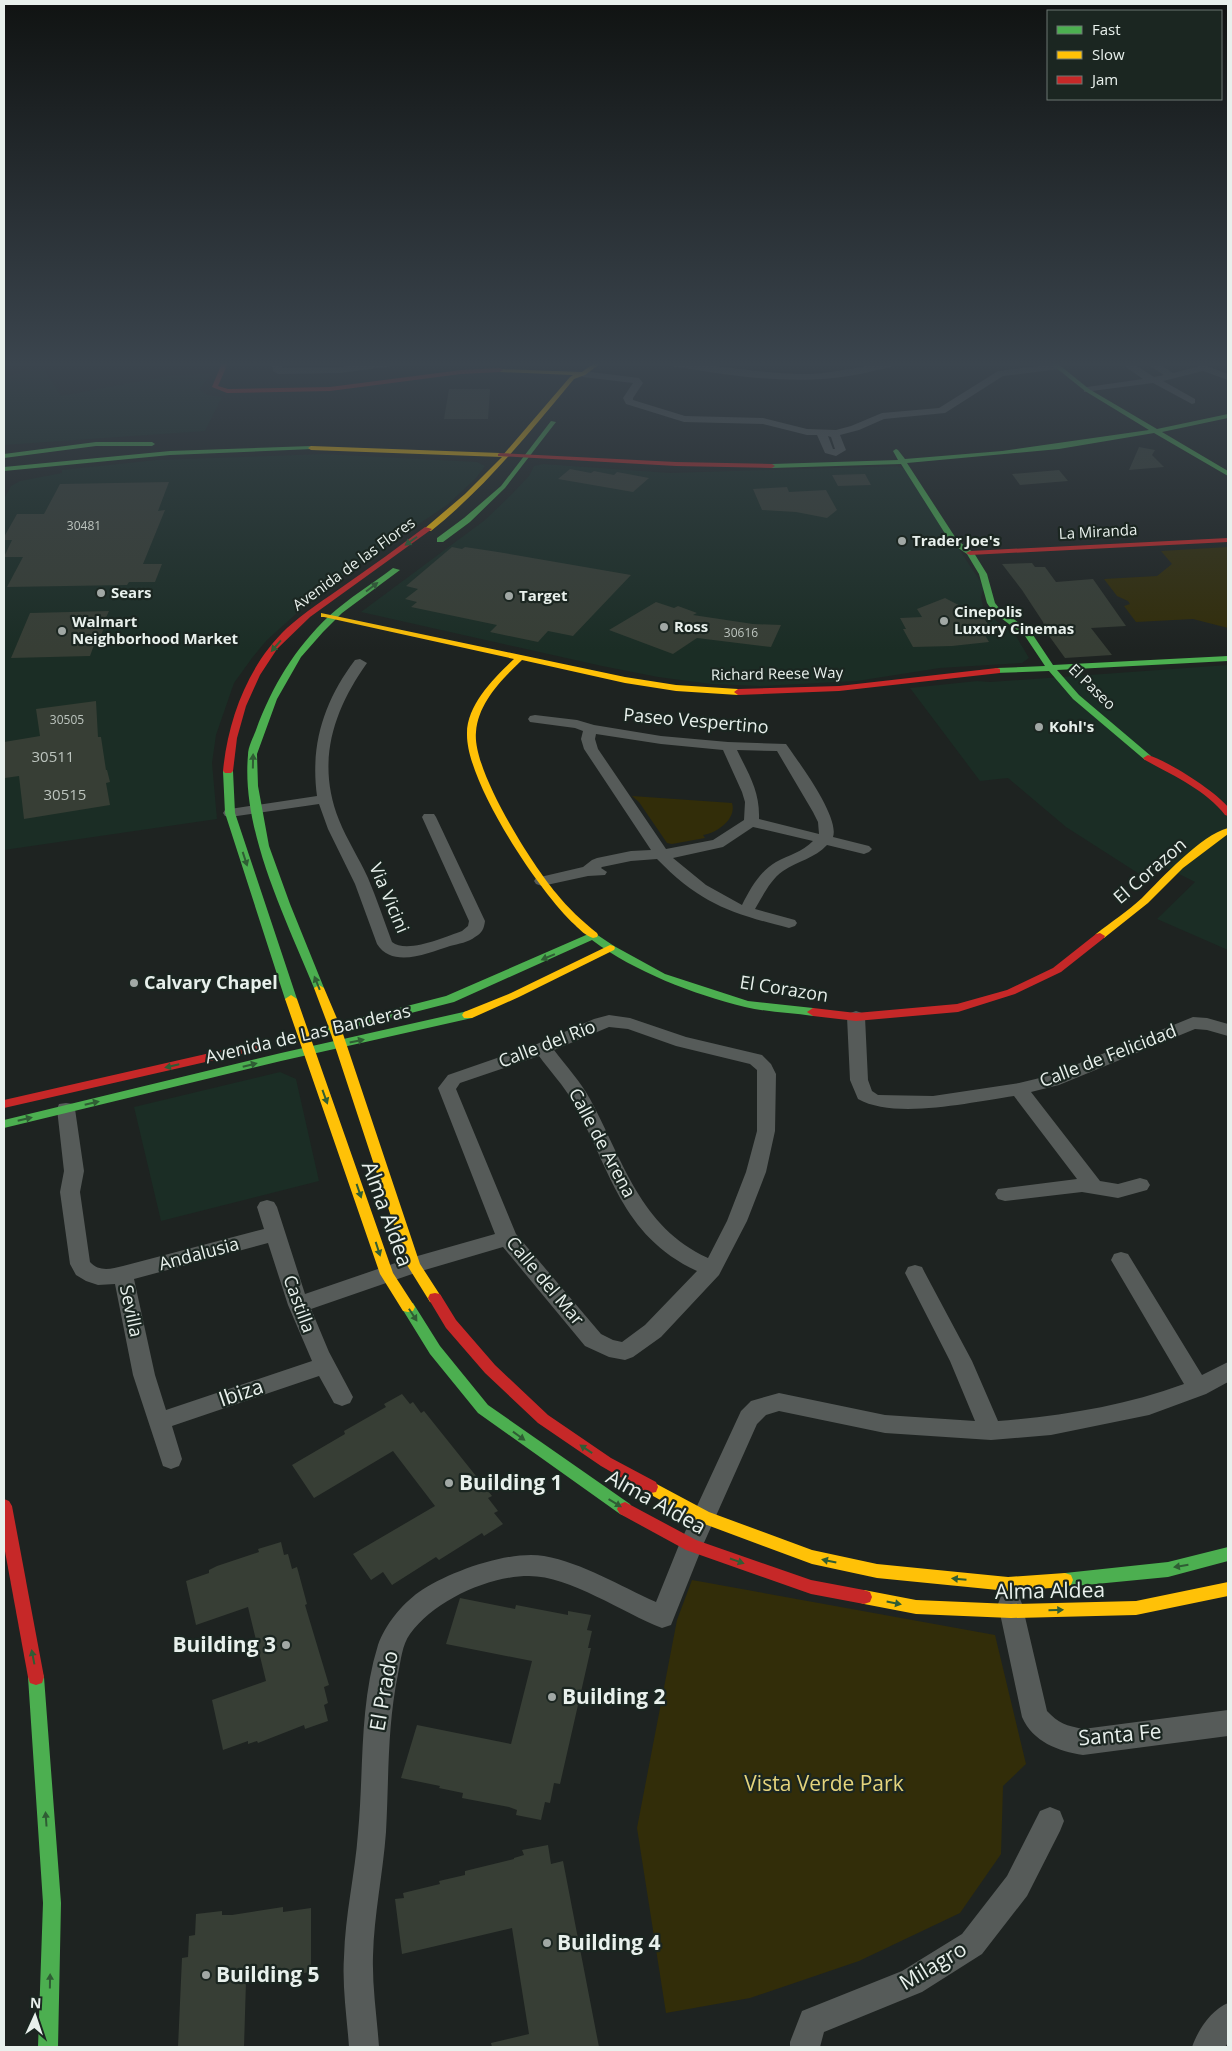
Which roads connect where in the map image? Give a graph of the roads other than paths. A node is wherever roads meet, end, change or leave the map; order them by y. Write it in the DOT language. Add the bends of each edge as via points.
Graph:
graph roads {
  1 [pos="99,459"];
  2 [pos="502,459"];
  3 [pos="525,459"];
  4 [pos="592,459"];
  5 [pos="906,459"];
  6 [pos="916,459"];
  7 [pos="1203,459"];
  8 [pos="903,460"];
  9 [pos="4,469"];
  10 [pos="925,472"];
  11 [pos="1228,474"];
  12 [pos="963,532"];
  13 [pos="1228,540"];
  14 [pos="428,548"];
  15 [pos="970,553"];
  16 [pos="407,563"];
  17 [pos="311,612"];
  18 [pos="333,617"];
  19 [pos="520,658"];
  20 [pos="1228,658"];
  21 [pos="360,663"];
  22 [pos="1051,668"];
  23 [pos="535,719"];
  24 [pos="591,729"];
  25 [pos="728,746"];
  26 [pos="325,799"];
  27 [pos="255,809"];
  28 [pos="230,812"];
  29 [pos="1228,813"];
  30 [pos="429,817"];
  31 [pos="751,822"];
  32 [pos="1228,831"];
  33 [pos="823,839"];
  34 [pos="864,849"];
  35 [pos="662,855"];
  36 [pos="542,881"];
  37 [pos="746,911"];
  38 [pos="789,923"];
  39 [pos="592,936"];
  40 [pos="610,948"];
  41 [pos="856,1017"];
  42 [pos="335,1028"];
  43 [pos="1228,1030"];
  44 [pos="300,1036"];
  45 [pos="266,1044"];
  46 [pos="340,1045"];
  47 [pos="543,1048"];
  48 [pos="310,1051"];
  49 [pos="454,1079"];
  50 [pos="1019,1089"];
  51 [pos="44,1096"];
  52 [pos="4,1104"];
  53 [pos="66,1109"];
  54 [pos="45,1114"];
  55 [pos="4,1124"];
  56 [pos="1140,1185"];
  57 [pos="1093,1186"];
  58 [pos="1005,1194"];
  59 [pos="267,1207"];
  60 [pos="275,1234"];
  61 [pos="507,1238"];
  62 [pos="1121,1260"];
  63 [pos="414,1265"];
  64 [pos="712,1270"];
  65 [pos="915,1273"];
  66 [pos="123,1274"];
  67 [pos="387,1274"];
  68 [pos="298,1304"];
  69 [pos="323,1366"];
  70 [pos="1228,1372"];
  71 [pos="1198,1388"];
  72 [pos="342,1396"];
  73 [pos="160,1421"];
  74 [pos="991,1431"];
  75 [pos="171,1459"];
  76 [pos="4,1506"];
  77 [pos="704,1517"];
  78 [pos="691,1545"];
  79 [pos="1228,1554"];
  80 [pos="1008,1584"];
  81 [pos="1228,1589"];
  82 [pos="1011,1612"];
  83 [pos="1228,1723"];
  84 [pos="1050,1822"];
  85 [pos="1228,2018"];
  86 [pos="48,2047"];
  87 [pos="364,2047"];
  88 [pos="805,2047"];
  89 [pos="1207,2047"];
  1 -- 9 [label="main road"];
  2 -- 17 [label="main road, Avenida de las Flores, one-way" via="450,513"];
  3 -- 14 [label="main road, Avenida de las Flores" via="503,487 467,520"];
  4 -- 8 [label="main road" via="737,466"];
  5 -- 8 [label="main road"];
  6 -- 10 [label="main road"];
  7 -- 11 [label="main road"];
  8 -- 15 [label="main road, El Paseo" via="954,541"];
  12 -- 15 [label="main road, El Paseo"];
  13 -- 15 [label="main road, La Miranda"];
  15 -- 22 [label="main road, El Paseo" via="983,574 996,610 1028,634"];
  18 -- 16 [label="main road, Avenida de las Flores, one-way"];
  17 -- 18 [label="main road, Richard Reese Way"];
  17 -- 28 [label="main road, Avenida de las Flores, one-way" via="275,646 257,672 241,707 229,755"];
  18 -- 19 [label="main road, Richard Reese Way"];
  27 -- 18 [label="main road, Avenida de las Flores, one-way" via="252,755 267,708 302,649"];
  19 -- 22 [label="main road, Richard Reese Way" via="625,680 722,692 832,690 942,675"];
  19 -- 36 [label="main road, El Corazon" via="500,676 476,715 471,734 474,757 497,806"];
  20 -- 22 [label="main road, Richard Reese Way"];
  21 -- 26 [label="street, Via Vicini" via="342,690 326,729 322,763"];
  22 -- 29 [label="main road, El Paseo" via="1076,697 1141,753 1208,796"];
  23 -- 24 [label="street, Paseo Vespertino"];
  24 -- 25 [label="street, Paseo Vespertino"];
  24 -- 35 [label="street" via="588,740 591,749"];
  25 -- 31 [label="street" via="749,792"];
  25 -- 33 [label="street, Paseo Vespertino" via="781,747 826,825 827,833"];
  26 -- 27 [label="street"];
  26 -- 30 [label="street, Via Vicini" via="385,944 400,952 413,952 468,935 476,928 477,921"];
  27 -- 28 [label="street"];
  42 -- 27 [label="main road, Avenida de las Flores, one-way" via="273,871"];
  28 -- 44 [label="main road, Avenida de las Flores, one-way"];
  31 -- 33 [label="street"];
  31 -- 35 [label="street" via="718,844"];
  32 -- 41 [label="main road, El Corazon" via="1179,866 1144,900 1057,970 1011,992 958,1008"];
  33 -- 34 [label="street"];
  33 -- 37 [label="street" via="812,851 771,873"];
  35 -- 36 [label="street" via="607,872 588,871"];
  35 -- 37 [label="street" via="676,870 710,895"];
  36 -- 39 [label="main road, El Corazon"];
  37 -- 38 [label="street"];
  39 -- 40 [label="main road, El Corazon"];
  39 -- 42 [label="main road, Avenida de Las Banderas, one-way" via="450,999"];
  40 -- 41 [label="main road, El Corazon" via="661,976 747,1004"];
  46 -- 40 [label="main road, Avenida de Las Banderas, one-way" via="466,1016"];
  41 -- 50 [label="street, Calle de Felicidad" via="859,1080 864,1095 876,1101 933,1102"];
  42 -- 44 [label="main road, Avenida de Las Banderas"];
  42 -- 46 [label="main road, Avenida de las Flores"];
  43 -- 50 [label="street, Calle de Felicidad" via="1193,1022 1053,1081"];
  44 -- 48 [label="main road, Avenida de las Flores"];
  45 -- 51 [label="main road, Avenida de Las Banderas, one-way"];
  46 -- 48 [label="main road, Avenida de Las Banderas"];
  46 -- 63 [label="main road, Alma Aldea"];
  47 -- 49 [label="street, Calle del Rio"];
  47 -- 64 [label="street, Calle de Arena" via="581,1099 633,1203 657,1233 682,1255"];
  47 -- 64 [label="street, Calle del Rio" via="600,1023 622,1022 682,1042 756,1059 765,1068 766,1130 756,1172 737,1221"];
  53 -- 48 [label="main road, Avenida de Las Banderas, one-way"];
  48 -- 67 [label="main road, Alma Aldea, one-way"];
  49 -- 61 [label="street, Calle del Mar" via="447,1088"];
  50 -- 57 [label="street"];
  51 -- 52 [label="main road, Avenida de Las Banderas"];
  51 -- 54 [label="main road"];
  53 -- 54 [label="main road, Avenida de Las Banderas"];
  53 -- 66 [label="street, Sevilla" via="74,1171 70,1192 80,1264 84,1272 94,1277"];
  55 -- 54 [label="main road, Avenida de Las Banderas, one-way"];
  56 -- 57 [label="street" via="1118,1191"];
  57 -- 58 [label="street"];
  59 -- 60 [label="street, Castilla"];
  60 -- 66 [label="street, Andalusia"];
  60 -- 68 [label="street, Castilla"];
  61 -- 63 [label="street"];
  61 -- 64 [label="street, Calle del Mar" via="593,1340 609,1348 626,1351 654,1331"];
  62 -- 71 [label="street"];
  63 -- 67 [label="street"];
  77 -- 63 [label="main road, Alma Aldea, one-way" via="606,1462 543,1419 490,1369 451,1324"];
  65 -- 74 [label="street" via="961,1362"];
  66 -- 73 [label="street, Sevilla" via="144,1376"];
  67 -- 68 [label="street"];
  67 -- 78 [label="main road, Alma Aldea, one-way" via="435,1350 483,1409 614,1503"];
  68 -- 69 [label="street, Castilla"];
  69 -- 72 [label="street, Castilla"];
  69 -- 73 [label="street, Ibiza"];
  70 -- 71 [label="street"];
  71 -- 74 [label="street" via="1149,1406 1102,1416 1051,1426"];
  73 -- 75 [label="street, Sevilla"];
  74 -- 77 [label="street" via="884,1424 796,1404 772,1404 759,1408 749,1418"];
  86 -- 76 [label="main road, one-way" via="52,1903 35,1667"];
  77 -- 78 [label="street"];
  80 -- 77 [label="main road, Alma Aldea, one-way" via="877,1571 812,1557"];
  78 -- 82 [label="main road, Alma Aldea, one-way" via="811,1587 916,1607"];
  78 -- 87 [label="street, El Prado" via="662,1617 572,1575 528,1565 492,1571 452,1586 428,1600 401,1626 391,1645 378,1709 372,1832 358,1957"];
  79 -- 80 [label="main road, Alma Aldea, one-way" via="1204,1563 1118,1576"];
  80 -- 82 [label="street, Santa Fe"];
  82 -- 81 [label="main road, Alma Aldea, one-way" via="1136,1608"];
  82 -- 83 [label="street, Santa Fe" via="1035,1717 1054,1734 1083,1742"];
  84 -- 88 [label="street, Milagro" via="1018,1886 972,1944 912,1982 813,2022"];
  85 -- 89 [label="street"];
}
